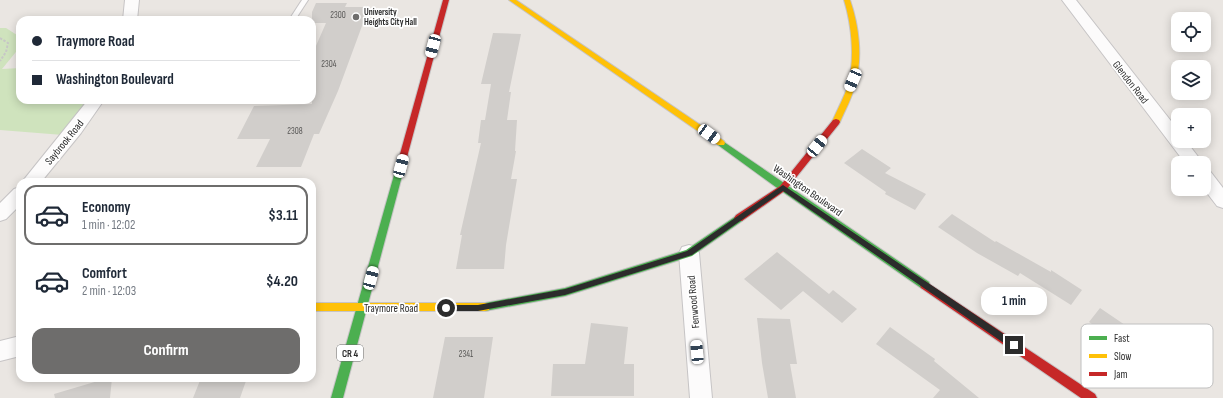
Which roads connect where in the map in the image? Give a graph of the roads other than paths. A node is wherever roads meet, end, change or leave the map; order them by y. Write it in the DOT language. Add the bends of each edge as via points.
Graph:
graph roads {
  1 [pos="132,0"];
  2 [pos="305,0"];
  3 [pos="446,0"];
  4 [pos="512,0"];
  5 [pos="847,0"];
  6 [pos="1069,0"];
  7 [pos="130,16"];
  8 [pos="295,16"];
  9 [pos="93,104"];
  10 [pos="1189,156"];
  11 [pos="34,178"];
  12 [pos="1211,185"];
  13 [pos="783,188"];
  14 [pos="16,198"];
  15 [pos="1223,201"];
  16 [pos="0,214"];
  17 [pos="689,253"];
  18 [pos="316,307"];
  19 [pos="362,308"];
  20 [pos="16,347"];
  21 [pos="0,351"];
  22 [pos="337,398"];
  23 [pos="701,398"];
  24 [pos="1091,398"];
  1 -- 7 [label="street"];
  2 -- 8 [label="lane"];
  3 -- 19 [label="street, CR 4"];
  4 -- 13 [label="street, Washington Boulevard" via="696,125"];
  5 -- 13 [label="street, Traymore Road" via="852,13 853,80 836,122"];
  6 -- 10 [label="street, Glendon Road"];
  9 -- 11 [label="street, Saybrook Road"];
  12 -- 15 [label="street"];
  13 -- 17 [label="street, Traymore Road"];
  13 -- 24 [label="street, Washington Boulevard"];
  14 -- 16 [label="street"];
  17 -- 19 [label="street, Traymore Road" via="565,292 478,308"];
  17 -- 23 [label="street, Fenwood Road"];
  18 -- 19 [label="street, Traymore Road"];
  19 -- 22 [label="street, CR 4"];
  20 -- 21 [label="street"];
}
